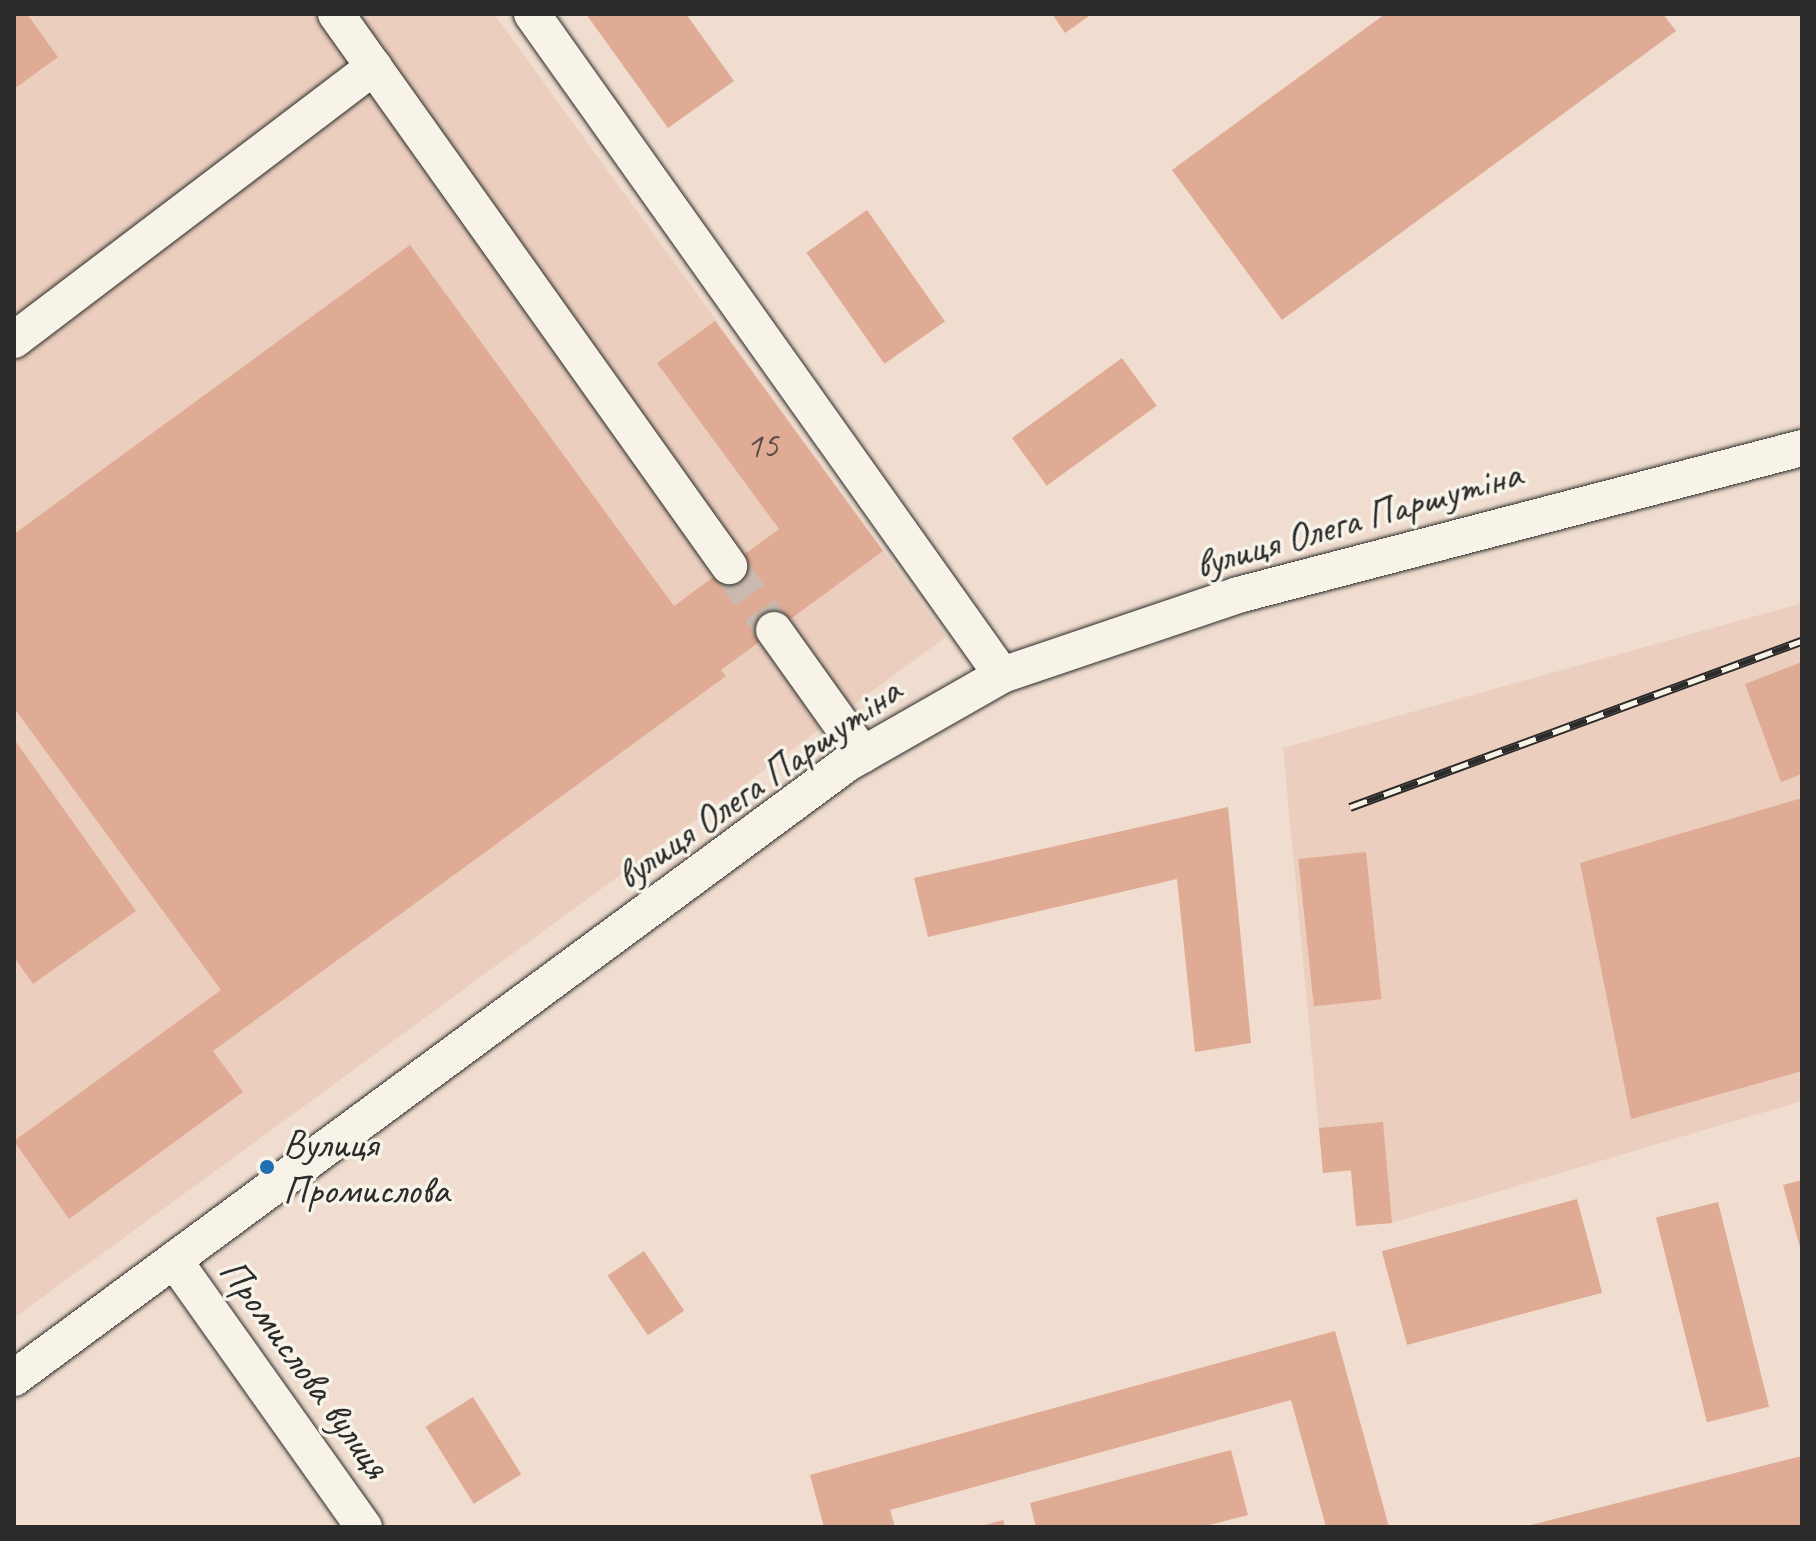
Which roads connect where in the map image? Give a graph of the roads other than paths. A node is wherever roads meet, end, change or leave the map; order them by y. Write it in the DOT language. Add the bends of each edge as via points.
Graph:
graph roads {
  1 [pos="336,14"];
  2 [pos="532,14"];
  3 [pos="374,67"];
  4 [pos="14,340"];
  5 [pos="1802,448"];
  6 [pos="729,566"];
  7 [pos="774,630"];
  8 [pos="1002,675"];
  9 [pos="863,755"];
  10 [pos="174,1260"];
  11 [pos="14,1378"];
  12 [pos="364,1527"];
  1 -- 3 [label="street"];
  2 -- 8 [label="street"];
  3 -- 4 [label="street"];
  3 -- 6 [label="street"];
  5 -- 8 [label="street, вулиця Олега Паршутіна" via="1238,595"];
  7 -- 9 [label="street"];
  8 -- 9 [label="street, вулиця Олега Паршутіна"];
  9 -- 10 [label="street, вулиця Олега Паршутіна"];
  10 -- 11 [label="street, вулиця Олега Паршутіна"];
  10 -- 12 [label="street, Промислова вулиця"];
}
